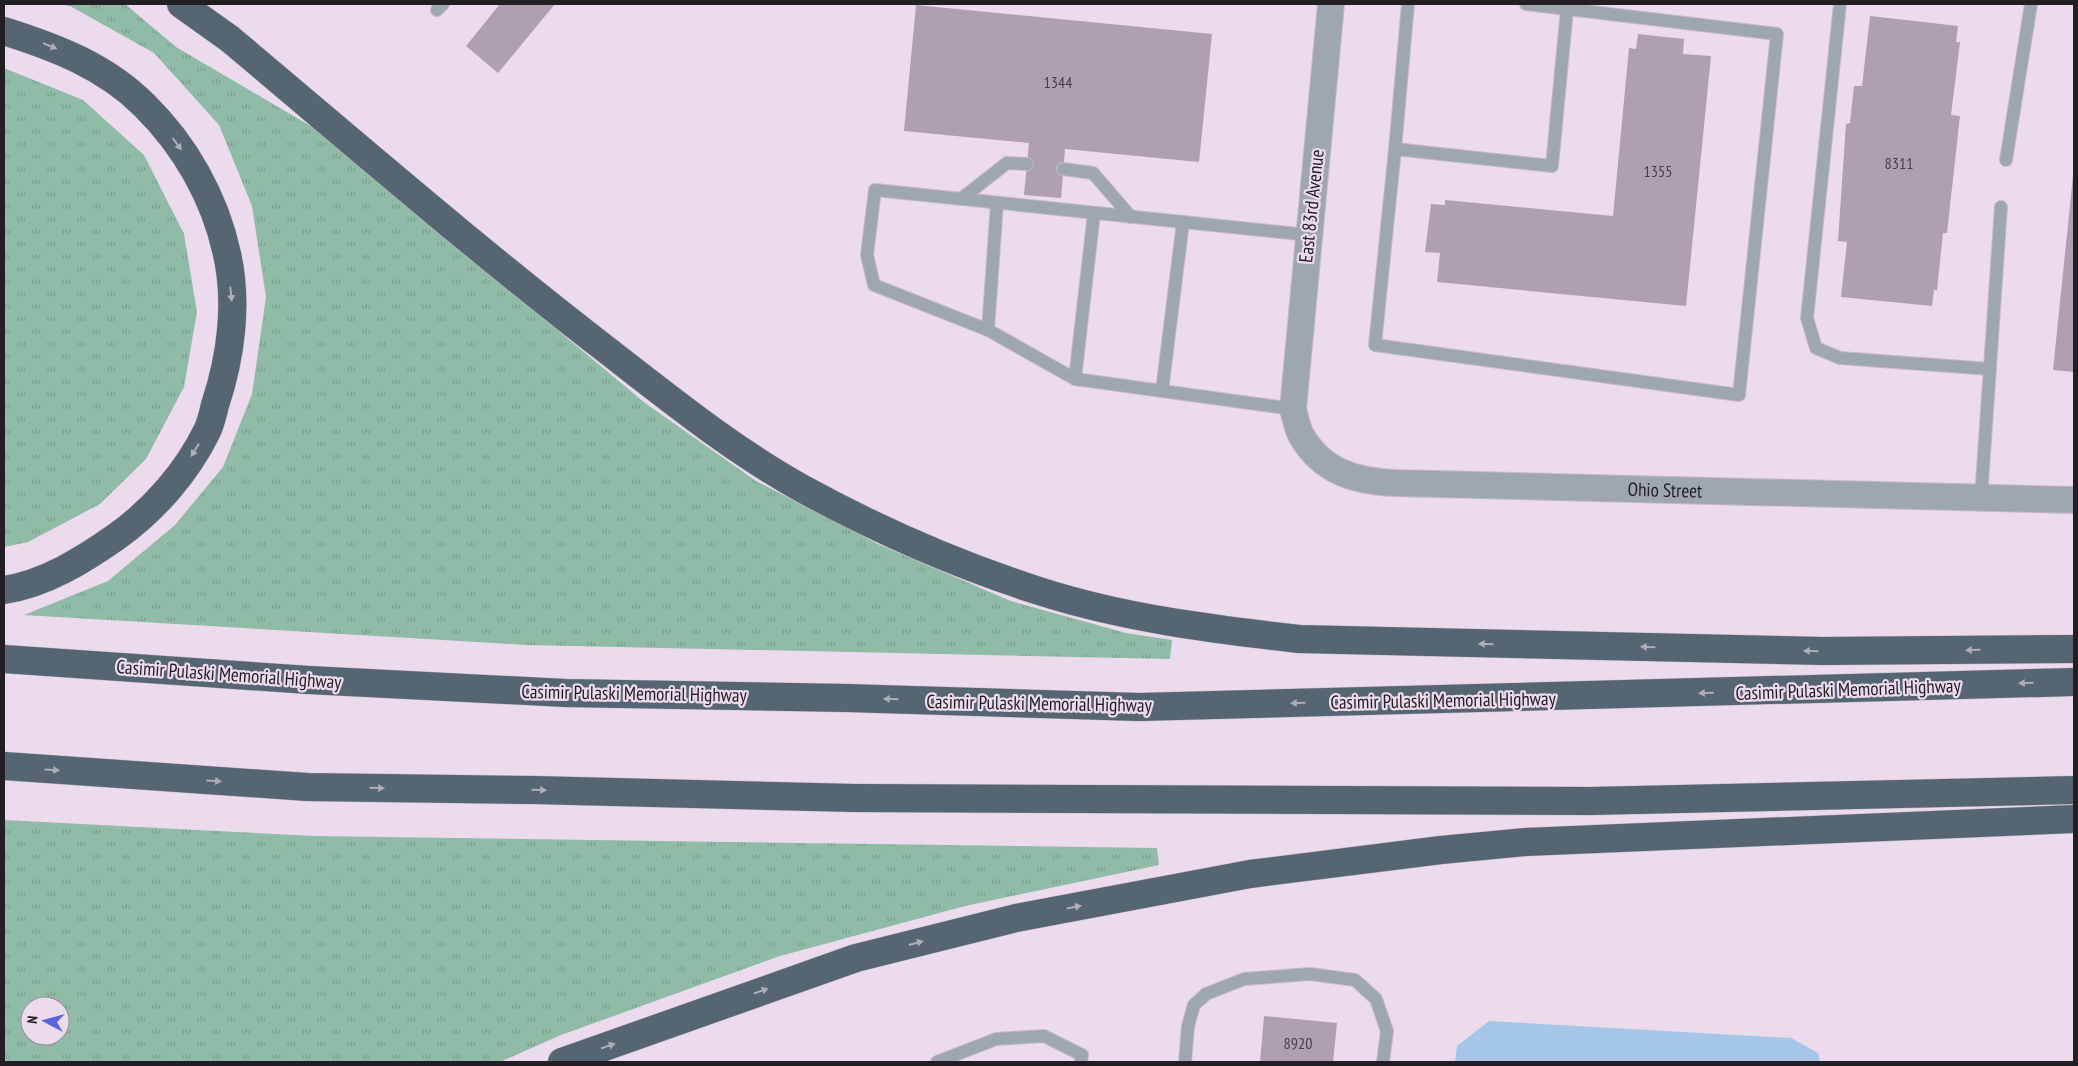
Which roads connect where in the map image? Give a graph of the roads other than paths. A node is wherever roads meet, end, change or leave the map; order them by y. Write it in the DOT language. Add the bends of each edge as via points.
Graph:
graph roads {
  1 [pos="181,4"];
  2 [pos="196,4"];
  3 [pos="1331,4"];
  4 [pos="1408,4"];
  5 [pos="1526,4"];
  6 [pos="1840,4"];
  7 [pos="2030,4"];
  8 [pos="1567,8"];
  9 [pos="4,31"];
  10 [pos="230,39"];
  11 [pos="1395,150"];
  12 [pos="2006,160"];
  13 [pos="1027,164"];
  14 [pos="1063,169"];
  15 [pos="960,199"];
  16 [pos="997,203"];
  17 [pos="2001,207"];
  18 [pos="1094,213"];
  19 [pos="1131,217"];
  20 [pos="1183,222"];
  21 [pos="1308,235"];
  22 [pos="988,330"];
  23 [pos="1990,369"];
  24 [pos="1075,379"];
  25 [pos="1162,391"];
  26 [pos="1293,409"];
  27 [pos="1981,498"];
  28 [pos="2074,500"];
  29 [pos="4,590"];
  30 [pos="2074,649"];
  31 [pos="4,660"];
  32 [pos="2074,682"];
  33 [pos="4,766"];
  34 [pos="2074,790"];
  35 [pos="2074,819"];
  36 [pos="562,1062"];
  37 [pos="936,1062"];
  38 [pos="1081,1062"];
  39 [pos="1185,1062"];
  40 [pos="1383,1062"];
  1 -- 10 [label="highway"];
  2 -- 10 [label="highway"];
  3 -- 21 [label="street, East 83rd Avenue"];
  4 -- 11 [label="lane"];
  5 -- 8 [label="lane"];
  6 -- 23 [label="lane" via="1807,318 1816,348 1840,358"];
  7 -- 12 [label="lane"];
  8 -- 11 [label="lane" via="1552,166"];
  8 -- 11 [label="lane" via="1777,34 1739,395 1375,345"];
  9 -- 29 [label="highway, one-way" via="49,45 91,64 144,104 192,164 212,205 227,254 233,307 225,374 207,430 159,500 130,527 91,554 51,576"];
  30 -- 10 [label="highway, one-way" via="1823,651 1299,639 1136,616 1042,592 968,566 881,529 803,489 751,457 565,318"];
  13 -- 15 [label="lane" via="1008,163"];
  14 -- 19 [label="lane" via="1093,173"];
  15 -- 16 [label="lane"];
  15 -- 22 [label="lane" via="875,190 867,255 874,285"];
  16 -- 18 [label="lane"];
  16 -- 22 [label="lane"];
  17 -- 23 [label="lane"];
  18 -- 19 [label="lane"];
  18 -- 24 [label="lane"];
  19 -- 20 [label="lane"];
  20 -- 21 [label="lane"];
  20 -- 25 [label="lane"];
  21 -- 26 [label="street, East 83rd Avenue"];
  22 -- 24 [label="lane"];
  23 -- 27 [label="lane"];
  24 -- 25 [label="lane"];
  25 -- 26 [label="lane"];
  26 -- 27 [label="street, Ohio Street" via="1300,434 1313,452 1328,466 1369,482"];
  27 -- 28 [label="street, Ohio Street"];
  32 -- 31 [label="highway, Casimir Pulaski Memorial Highway, one-way" via="1139,707 565,693"];
  33 -- 34 [label="highway, one-way" via="307,787 854,798 1591,801"];
  36 -- 35 [label="highway, one-way" via="856,958 1016,918 1250,874 1526,842"];
  37 -- 38 [label="lane" via="996,1039 1044,1036 1082,1055"];
  39 -- 40 [label="lane" via="1188,1026 1194,1005 1206,994 1244,979 1310,974 1355,980 1376,999 1387,1031"];
}
